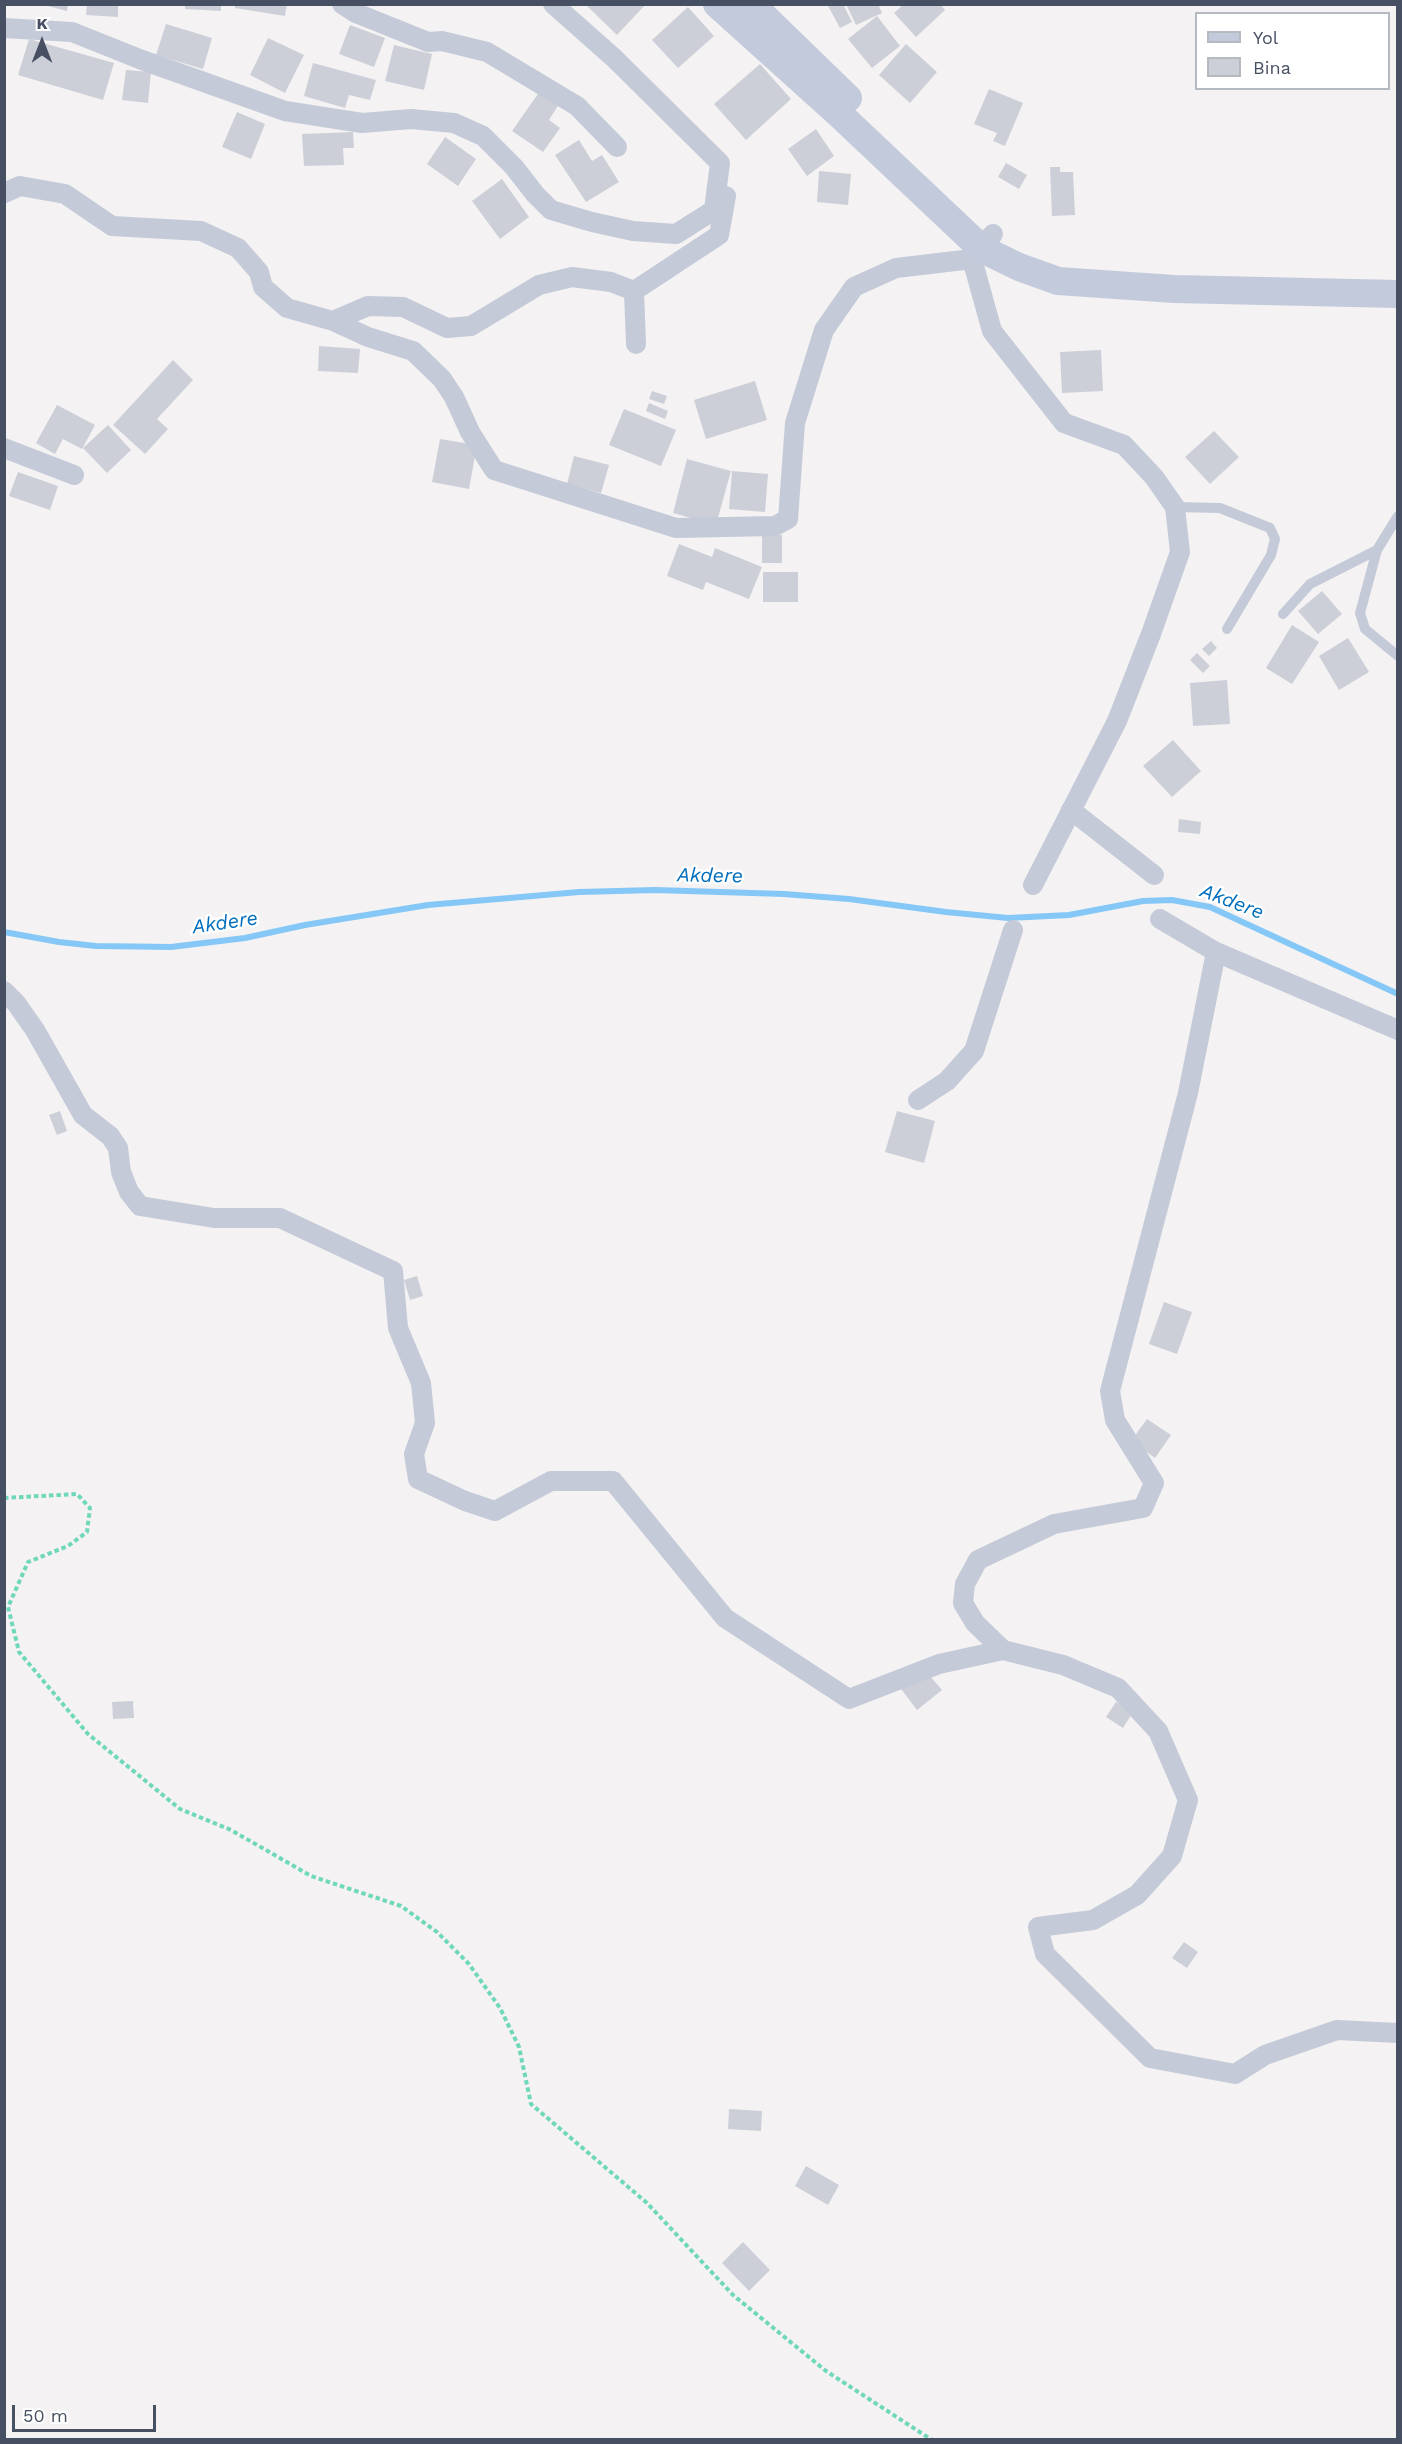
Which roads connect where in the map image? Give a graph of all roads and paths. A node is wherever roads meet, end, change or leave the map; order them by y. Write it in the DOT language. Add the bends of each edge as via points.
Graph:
graph roads {
  1 [pos="342,4"];
  2 [pos="553,4"];
  3 [pos="717,4"];
  4 [pos="751,4"];
  5 [pos="4,28"];
  6 [pos="617,147"];
  7 [pos="720,163"];
  8 [pos="4,193"];
  9 [pos="982,247"];
  10 [pos="634,291"];
  11 [pos="1392,294"];
  12 [pos="333,321"];
  13 [pos="636,344"];
  14 [pos="4,448"];
  15 [pos="74,475"];
  16 [pos="1175,507"];
  17 [pos="1398,516"];
  18 [pos="1377,550"];
  19 [pos="1283,614"];
  20 [pos="1227,629"];
  21 [pos="1398,656"];
  22 [pos="1071,810"];
  23 [pos="1154,875"];
  24 [pos="1034,885"];
  25 [pos="1160,920"];
  26 [pos="1013,930"];
  27 [pos="1216,952"];
  28 [pos="4,992"];
  29 [pos="1398,1030"];
  30 [pos="918,1100"];
  31 [pos="4,1498"];
  32 [pos="1003,1650"];
  33 [pos="1398,2033"];
  34 [pos="932,2439"];
  1 -- 6 [label="street" via="428,42 442,41 487,52 577,106"];
  2 -- 7 [label="street"];
  3 -- 9 [label="main road"];
  4 -- 9 [label="main road" via="982,227"];
  5 -- 7 [label="street" via="72,32 285,111 362,123 411,119 454,123 483,136 551,210 633,231 676,234 714,210"];
  7 -- 10 [label="street" via="727,201 719,235"];
  8 -- 12 [label="street" via="20,186 65,194 112,226 201,231 238,248 259,272 263,287 287,308"];
  9 -- 11 [label="main road" via="1094,275"];
  9 -- 12 [label="street" via="896,268 854,287 824,330 795,423 788,519 775,526 676,528 494,470 442,379 413,351"];
  9 -- 16 [label="street" via="992,331 1064,423 1124,445"];
  10 -- 12 [label="street" via="611,282 572,277 539,285 471,326 447,328 403,308 368,306"];
  10 -- 13 [label="street"];
  14 -- 15 [label="street"];
  16 -- 20 [label="lane" via="1220,508 1270,528 1275,539 1271,555"];
  16 -- 22 [label="street" via="1180,552 1117,721"];
  17 -- 18 [label="lane"];
  18 -- 19 [label="lane" via="1310,584"];
  18 -- 21 [label="lane" via="1360,613 1365,629"];
  22 -- 23 [label="street"];
  22 -- 24 [label="street"];
  25 -- 27 [label="street"];
  26 -- 30 [label="street" via="974,1051 947,1081"];
  27 -- 29 [label="street"];
  27 -- 32 [label="street" via="1188,1093 1110,1391 1114,1420 1154,1483 1143,1508 1054,1524 978,1560 965,1584 963,1603 975,1623"];
  28 -- 32 [label="street" via="34,1030 83,1115 110,1136 118,1148 121,1172 140,1206 214,1218 280,1218 393,1271 398,1328 421,1383 425,1423 414,1454 418,1479 495,1511 552,1481 613,1481 724,1618 849,1699 939,1664"];
  31 -- 34 [label="path" via="77,1494 90,1508 87,1532 68,1546 28,1563 8,1608 19,1652 88,1734 180,1809 231,1830 311,1876 401,1906 437,1932 469,1964 500,2008 519,2047 531,2104 647,2203 733,2295 826,2371"];
  32 -- 33 [label="street" via="1063,1665 1118,1688 1158,1731 1188,1800 1172,1856 1137,1895 1093,1920 1038,1927 1045,1954 1150,2058 1235,2074 1265,2055 1337,2030"];
}
